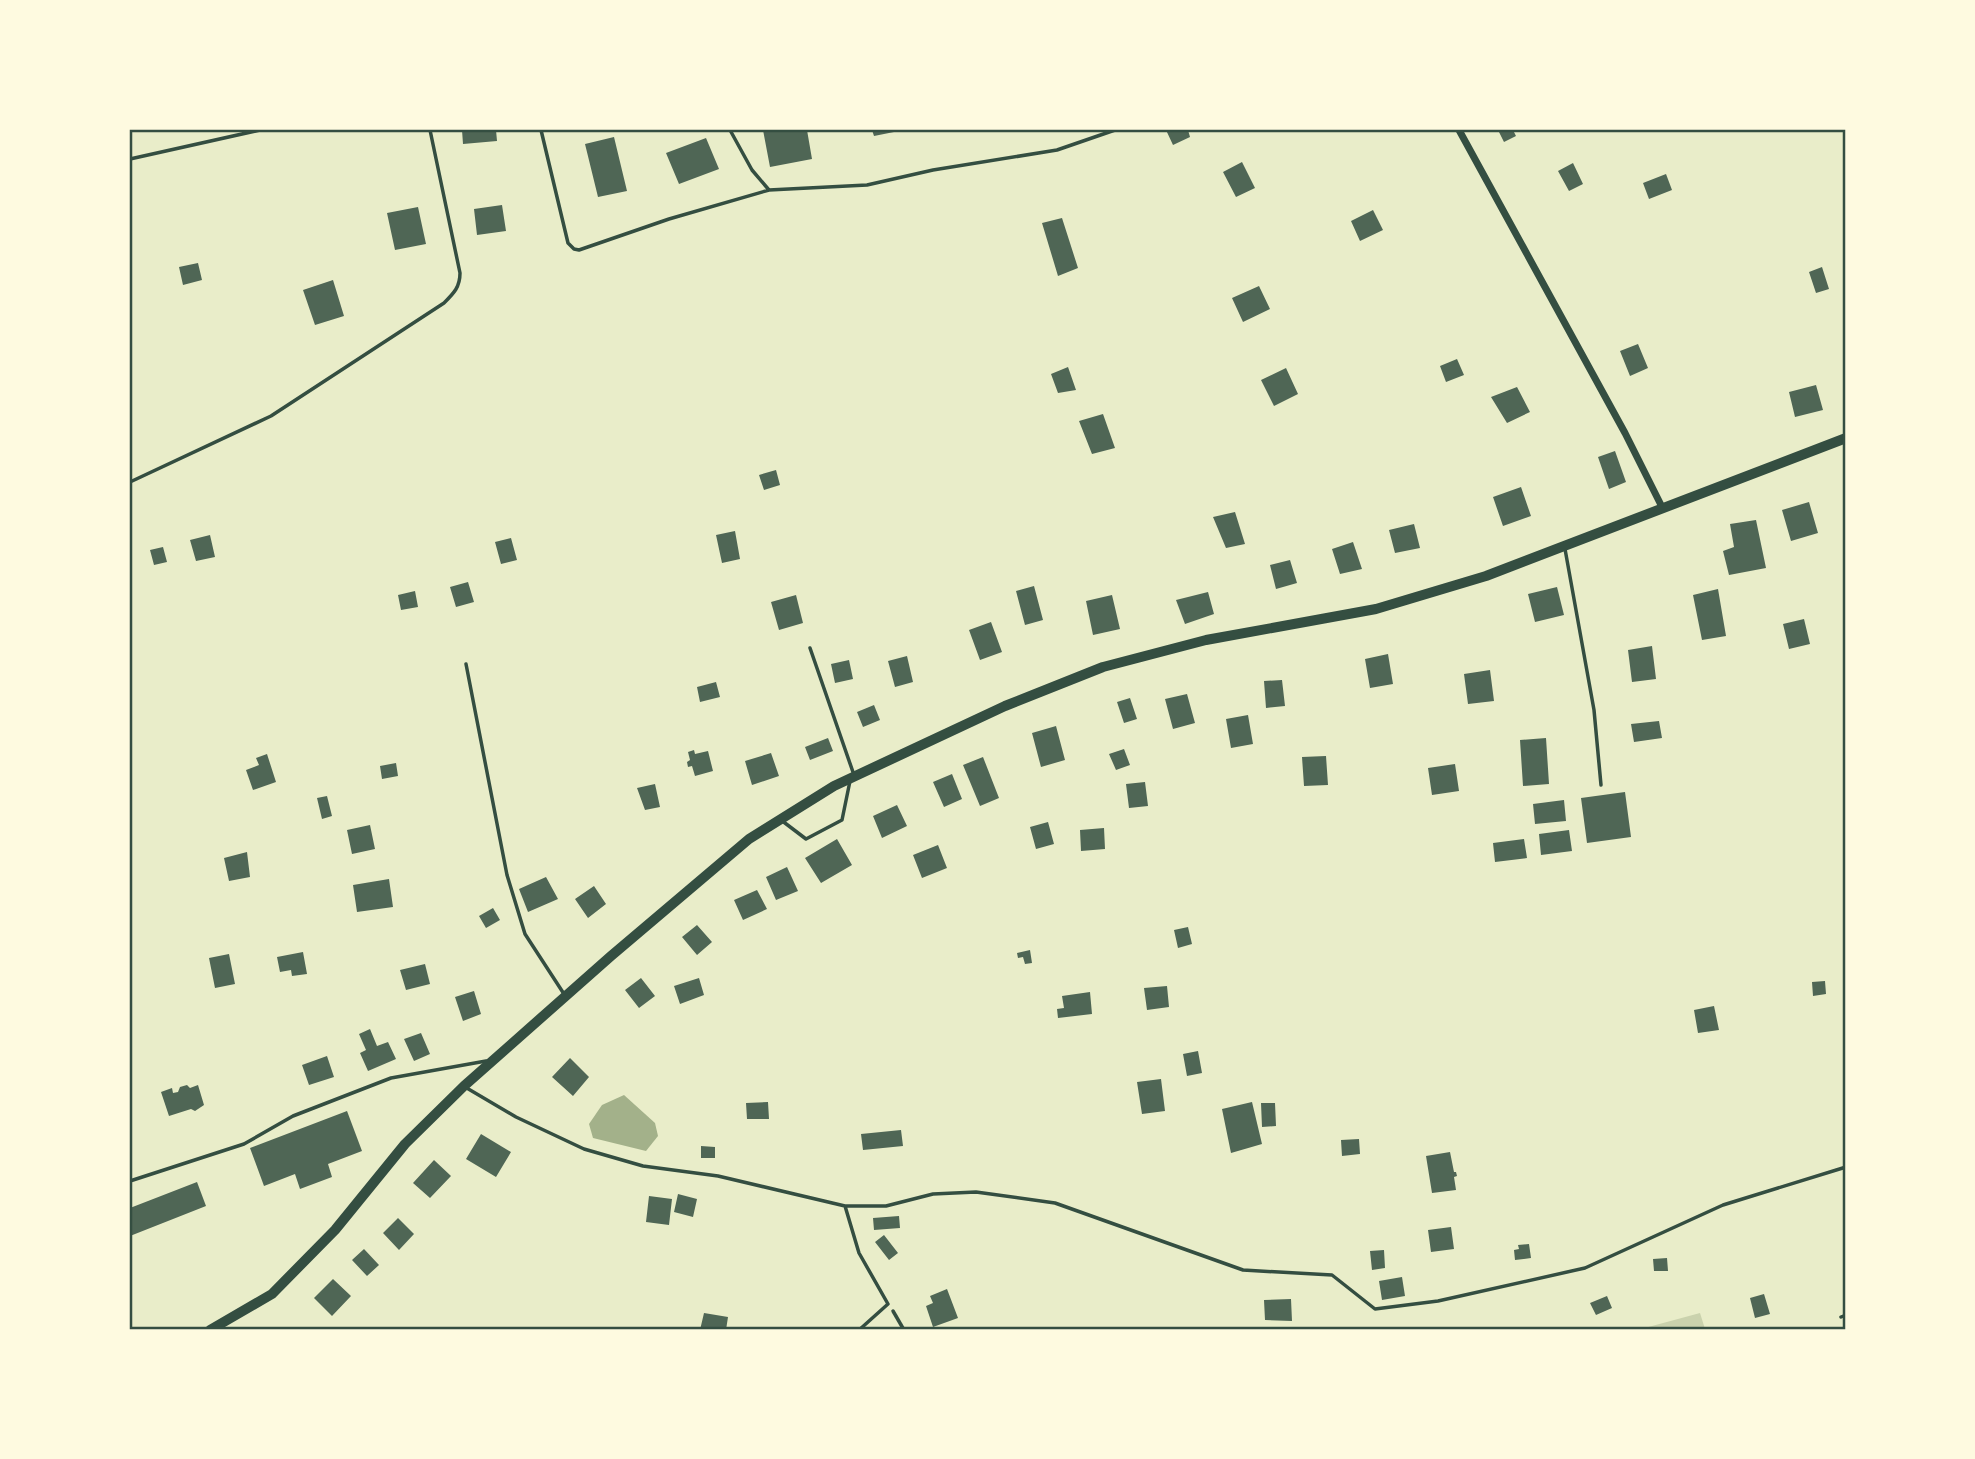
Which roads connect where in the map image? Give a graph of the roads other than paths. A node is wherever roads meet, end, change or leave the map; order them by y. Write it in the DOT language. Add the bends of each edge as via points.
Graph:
graph roads {
  1 [pos="260,130"];
  2 [pos="429,130"];
  3 [pos="541,130"];
  4 [pos="730,130"];
  5 [pos="1115,130"];
  6 [pos="1459,130"];
  7 [pos="130,159"];
  8 [pos="769,190"];
  9 [pos="1846,438"];
  10 [pos="130,482"];
  11 [pos="1662,507"];
  12 [pos="1564,547"];
  13 [pos="810,648"];
  14 [pos="466,664"];
  15 [pos="852,777"];
  16 [pos="1601,785"];
  17 [pos="780,818"];
  18 [pos="566,996"];
  19 [pos="492,1060"];
  20 [pos="464,1086"];
  21 [pos="1846,1167"];
  22 [pos="130,1181"];
  23 [pos="845,1206"];
  24 [pos="210,1329"];
  25 [pos="859,1329"];
  1 -- 7 [label="lane"];
  2 -- 10 [label="lane" via="460,272 456,292 271,416"];
  3 -- 8 [label="lane" via="568,243 574,250"];
  4 -- 8 [label="lane"];
  5 -- 8 [label="lane" via="1057,150 867,186"];
  6 -- 11 [label="street"];
  9 -- 11 [label="main road"];
  11 -- 12 [label="main road"];
  12 -- 15 [label="main road" via="1376,609 1206,640 1103,667 1005,706"];
  12 -- 16 [label="lane" via="1594,710"];
  13 -- 15 [label="lane"];
  14 -- 18 [label="lane" via="507,875 524,934"];
  15 -- 17 [label="main road"];
  15 -- 17 [label="lane" via="842,820 806,839"];
  17 -- 18 [label="main road" via="712,868"];
  18 -- 19 [label="main road"];
  19 -- 20 [label="main road"];
  19 -- 22 [label="lane" via="391,1078 292,1116 244,1144"];
  20 -- 23 [label="lane" via="584,1149 643,1166 718,1176"];
  20 -- 24 [label="main road" via="405,1144 335,1230 272,1294"];
  21 -- 23 [label="lane" via="1723,1205 1585,1268 1438,1301 1375,1309 1332,1275 1243,1270 1055,1203 976,1192 933,1194 886,1206"];
  23 -- 25 [label="lane" via="859,1253 888,1304"];
}
